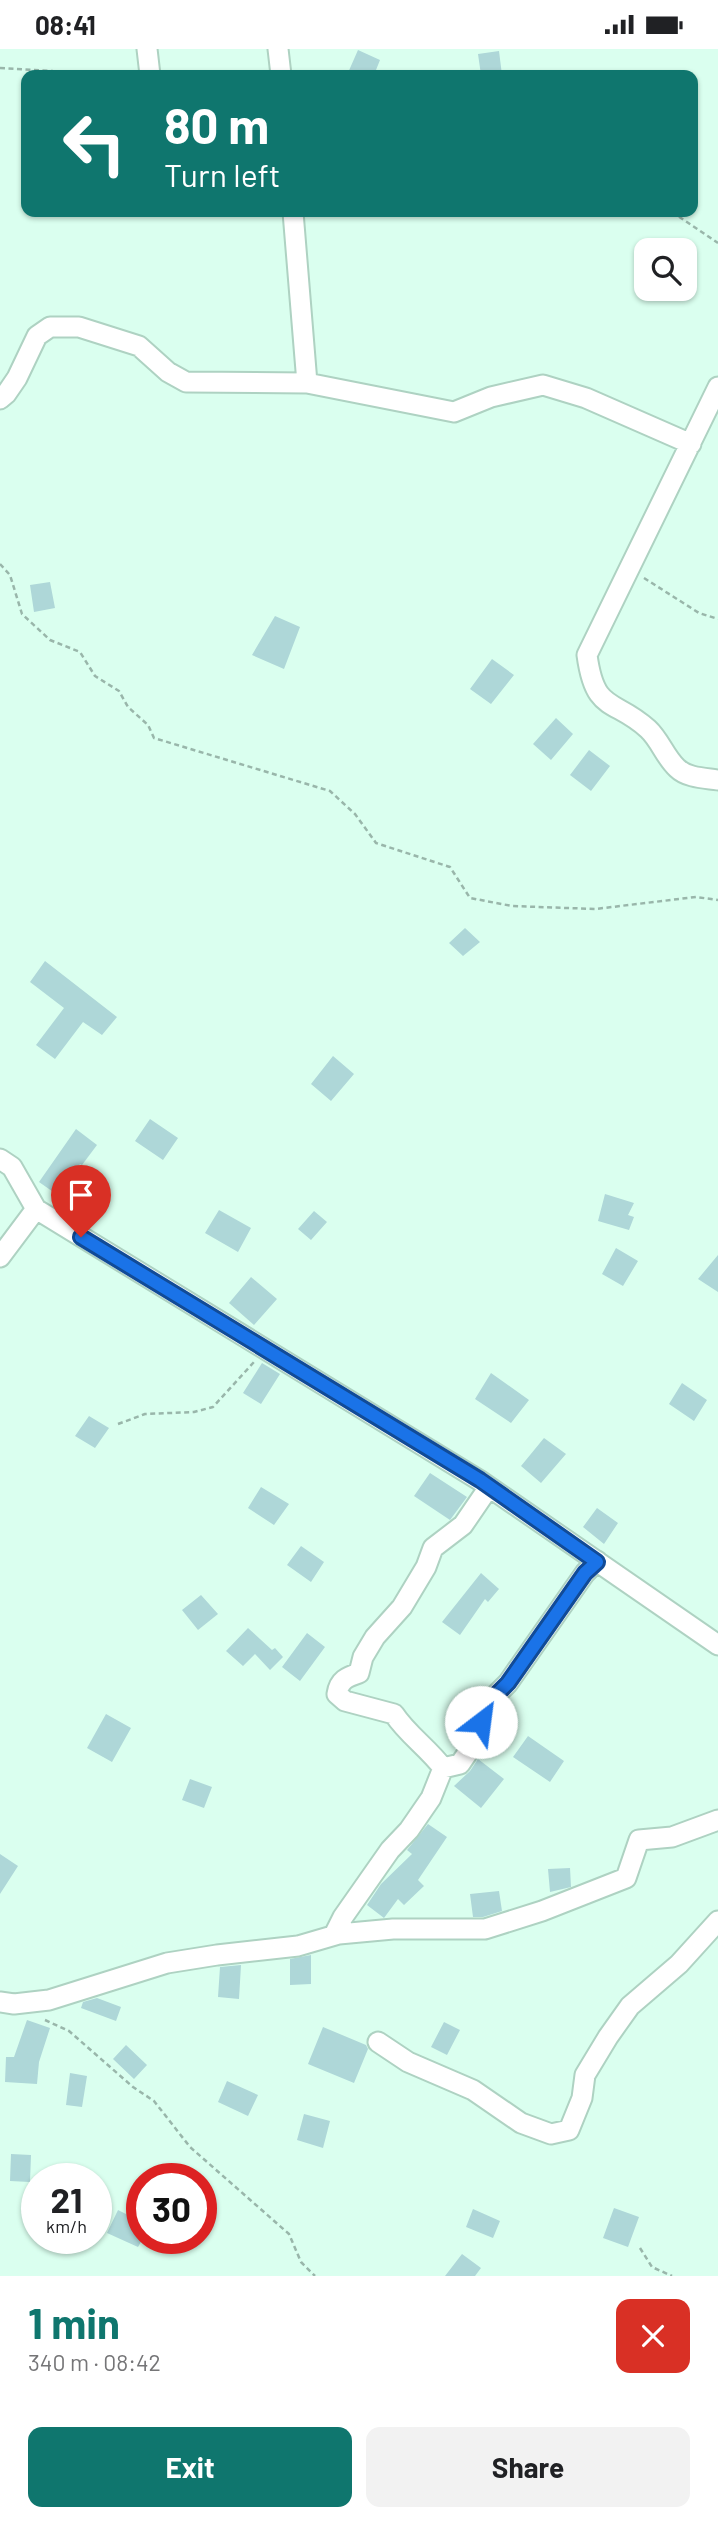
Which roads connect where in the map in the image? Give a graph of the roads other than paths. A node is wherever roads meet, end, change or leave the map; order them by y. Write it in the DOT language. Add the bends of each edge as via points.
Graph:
graph roads {
  1 [pos="146,49"];
  2 [pos="278,49"];
  3 [pos="149,70"];
  4 [pos="280,70"];
  5 [pos="293,217"];
  6 [pos="307,383"];
  7 [pos="718,387"];
  8 [pos="0,399"];
  9 [pos="691,444"];
  10 [pos="718,780"];
  11 [pos="0,1159"];
  12 [pos="36,1209"];
  13 [pos="0,1257"];
  14 [pos="489,1487"];
  15 [pos="597,1562"];
  16 [pos="718,1645"];
  17 [pos="443,1768"];
  18 [pos="718,1820"];
  19 [pos="718,1921"];
  20 [pos="334,1935"];
  21 [pos="7,2003"];
  22 [pos="377,2042"];
  1 -- 3 [label="street"];
  2 -- 4 [label="street"];
  5 -- 6 [label="street"];
  6 -- 8 [label="street" via="186,382 139,346 79,327 50,327 37,336 17,378"];
  6 -- 9 [label="street" via="454,412 491,397 543,385 586,398"];
  7 -- 9 [label="street"];
  9 -- 10 [label="street" via="587,655 596,690 606,703 653,734 677,768"];
  11 -- 12 [label="street" via="12,1167"];
  12 -- 13 [label="street"];
  12 -- 14 [label="street"];
  14 -- 15 [label="street"];
  14 -- 17 [label="street" via="463,1524 433,1548 402,1607 363,1657 359,1673 344,1678 338,1687 337,1694 345,1701 394,1714"];
  15 -- 16 [label="street"];
  15 -- 17 [label="street" via="508,1683 485,1706 477,1739 460,1764"];
  17 -- 20 [label="street" via="431,1798"];
  18 -- 20 [label="street" via="672,1837 639,1840 626,1878 485,1929 393,1929"];
  19 -- 22 [label="street" via="679,1964 630,2006 615,2027 585,2075 582,2098 569,2130 551,2134 521,2123 473,2090 408,2062"];
  20 -- 21 [label="street" via="298,1946 167,1963 49,2000"];
}
